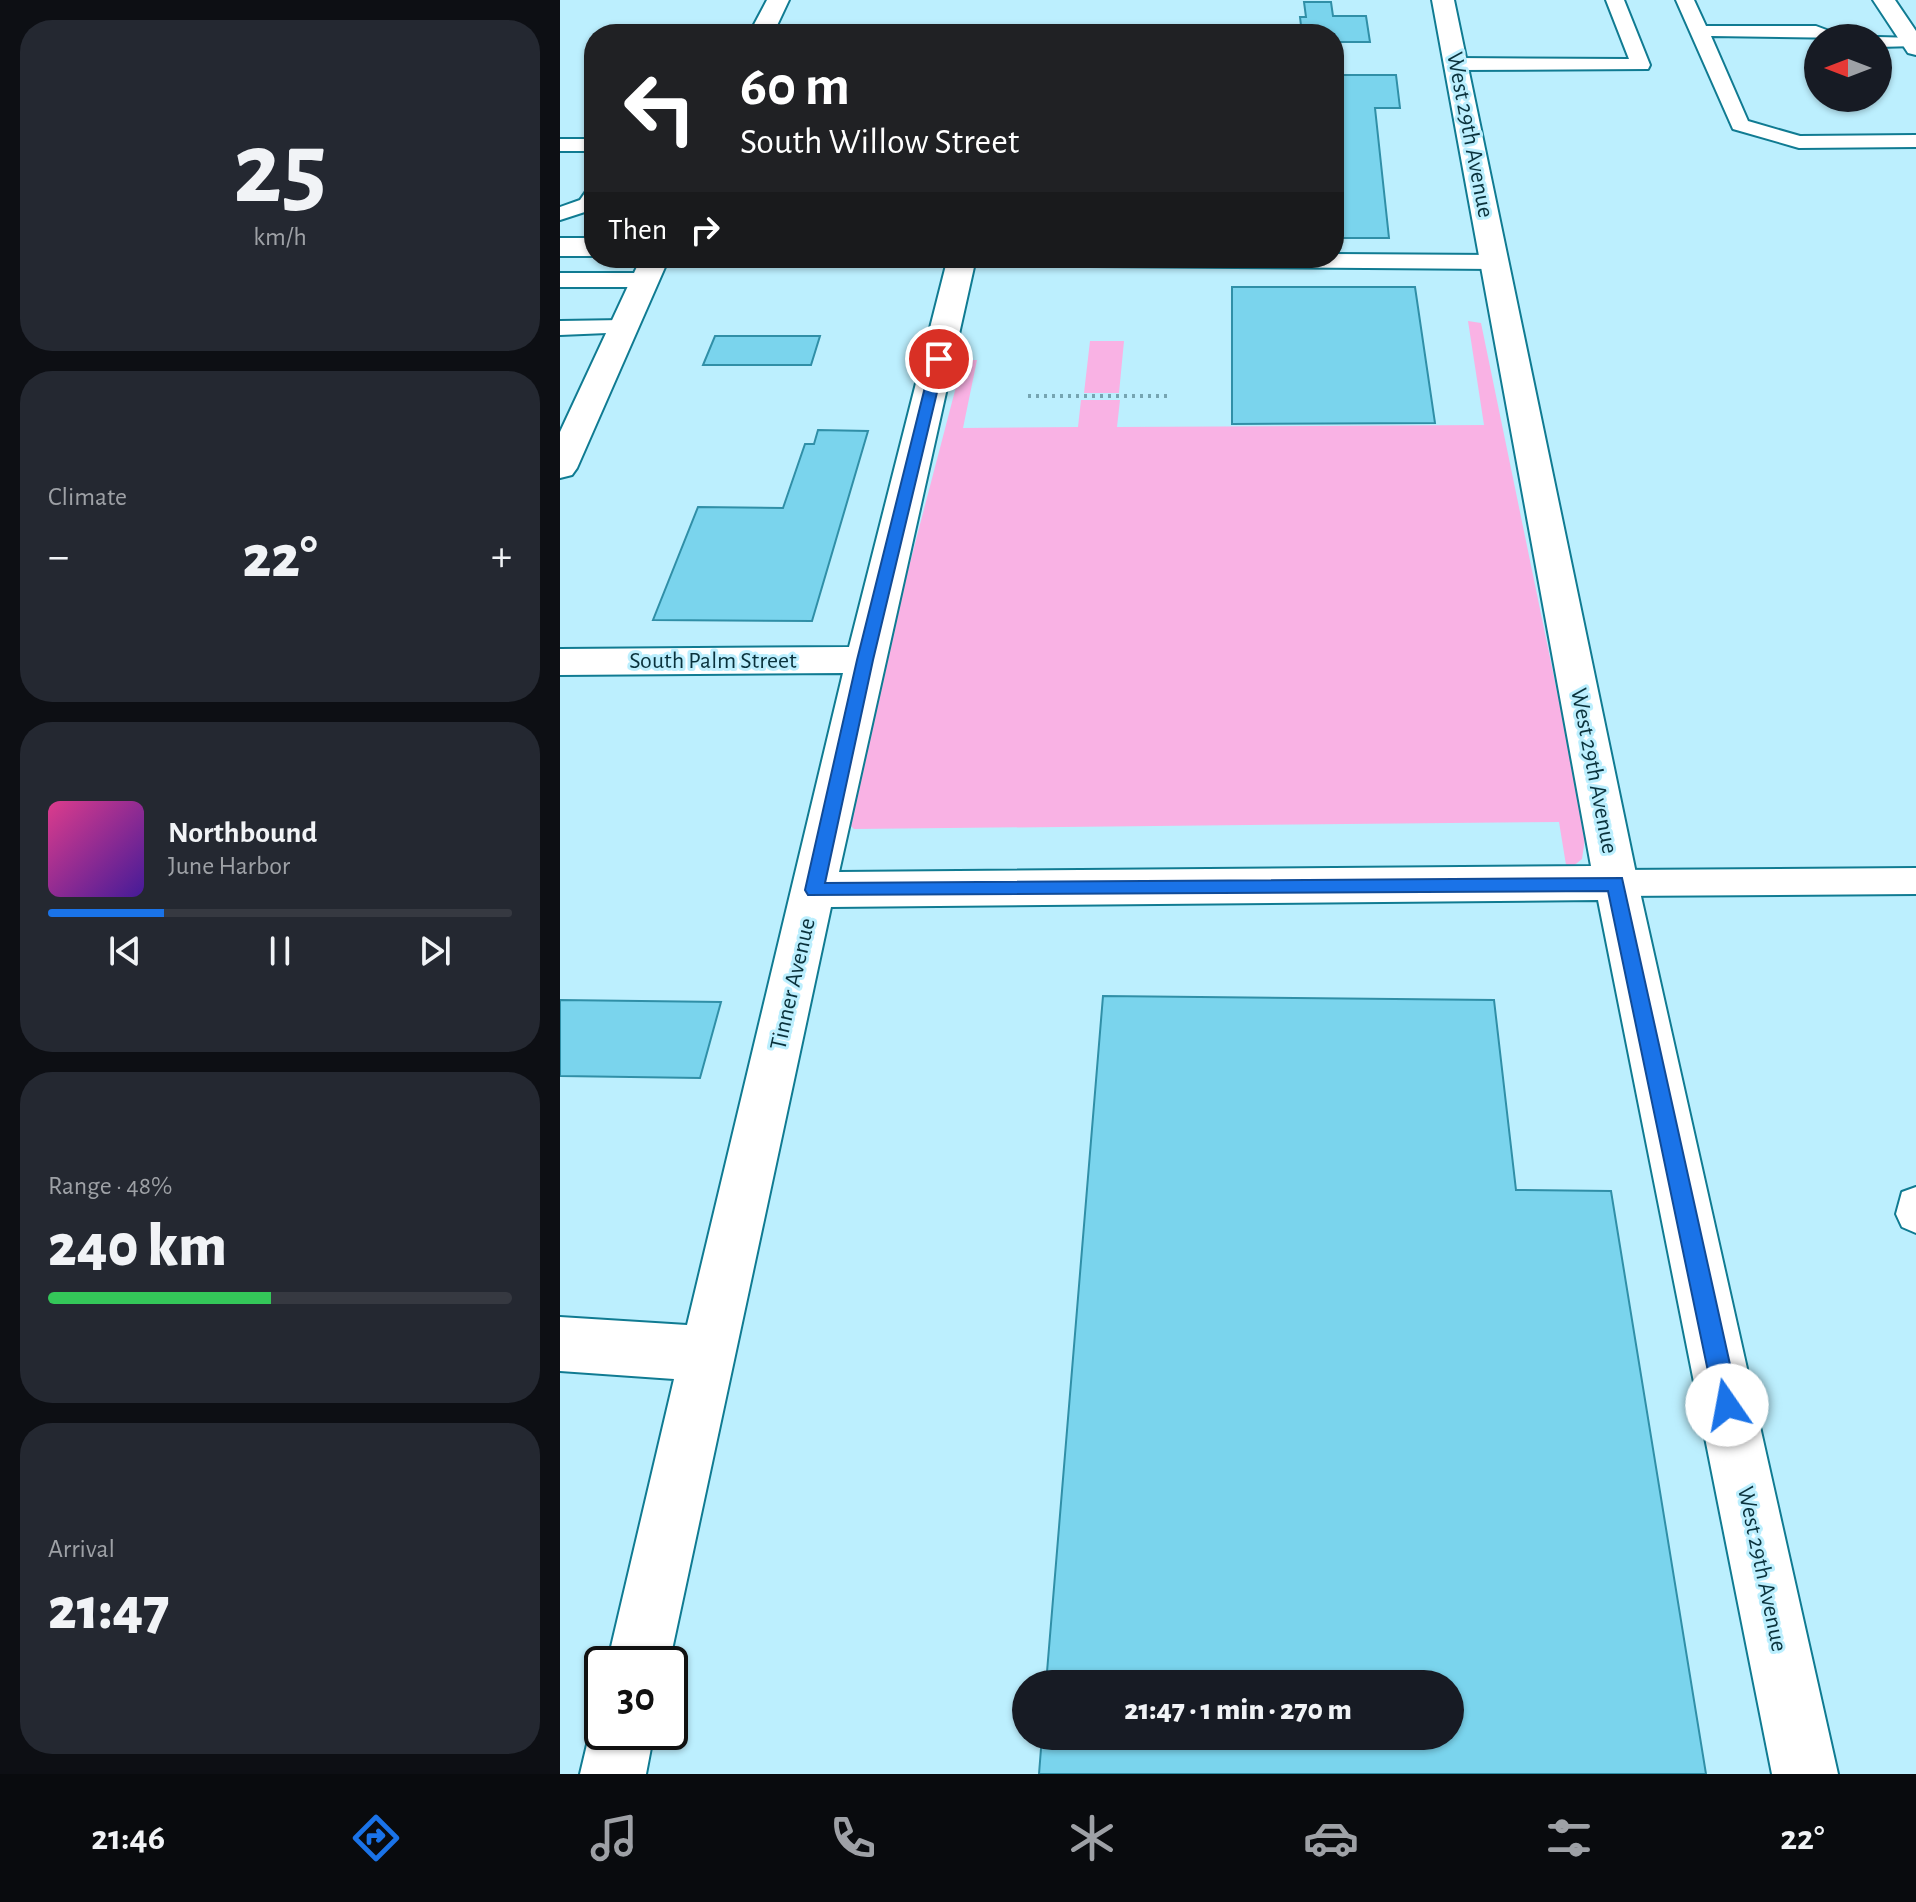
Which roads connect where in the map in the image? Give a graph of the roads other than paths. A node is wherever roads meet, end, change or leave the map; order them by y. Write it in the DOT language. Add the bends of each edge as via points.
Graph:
graph roads {
  1 [pos="778,0"];
  2 [pos="1443,0"];
  3 [pos="1615,0"];
  4 [pos="1685,0"];
  5 [pos="1884,0"];
  6 [pos="766,24"];
  7 [pos="1700,31"];
  8 [pos="1804,31"];
  9 [pos="1892,43"];
  10 [pos="1914,45"];
  11 [pos="1456,64"];
  12 [pos="1916,141"];
  13 [pos="560,145"];
  14 [pos="584,145"];
  15 [pos="584,206"];
  16 [pos="560,214"];
  17 [pos="560,247"];
  18 [pos="584,247"];
  19 [pos="1344,261"];
  20 [pos="1495,262"];
  21 [pos="960,268"];
  22 [pos="650,269"];
  23 [pos="568,280"];
  24 [pos="560,312"];
  25 [pos="623,327"];
  26 [pos="560,328"];
  27 [pos="564,449"];
  28 [pos="865,660"];
  29 [pos="560,662"];
  30 [pos="1916,881"];
  31 [pos="1616,883"];
  32 [pos="814,890"];
  33 [pos="1916,1205"];
  34 [pos="1916,1214"];
  35 [pos="560,1344"];
  36 [pos="707,1354"];
  37 [pos="642,1646"];
  38 [pos="618,1750"];
  39 [pos="613,1774"];
  40 [pos="1805,1774"];
  1 -- 6 [label="street"];
  2 -- 11 [label="street, West 29th Avenue"];
  3 -- 11 [label="lane" via="1641,65"];
  4 -- 7 [label="lane"];
  5 -- 10 [label="street"];
  7 -- 8 [label="lane"];
  7 -- 12 [label="lane" via="1740,125 1799,142"];
  9 -- 10 [label="lane"];
  11 -- 20 [label="street, West 29th Avenue"];
  13 -- 14 [label="lane"];
  15 -- 16 [label="lane"];
  17 -- 18 [label="street"];
  19 -- 20 [label="lane"];
  20 -- 31 [label="street, West 29th Avenue"];
  21 -- 28 [label="street, Tinner Avenue"];
  22 -- 23 [label="lane"];
  22 -- 25 [label="street"];
  23 -- 24 [label="lane"];
  25 -- 26 [label="lane"];
  25 -- 27 [label="street"];
  28 -- 29 [label="street, South Palm Street"];
  28 -- 32 [label="street, Tinner Avenue"];
  30 -- 31 [label="lane"];
  31 -- 32 [label="street"];
  31 -- 40 [label="street, West 29th Avenue"];
  32 -- 36 [label="street, Tinner Avenue"];
  33 -- 34 [label="lane"];
  35 -- 36 [label="street"];
  36 -- 37 [label="street, Tinner Avenue"];
  38 -- 39 [label="street"];
}
